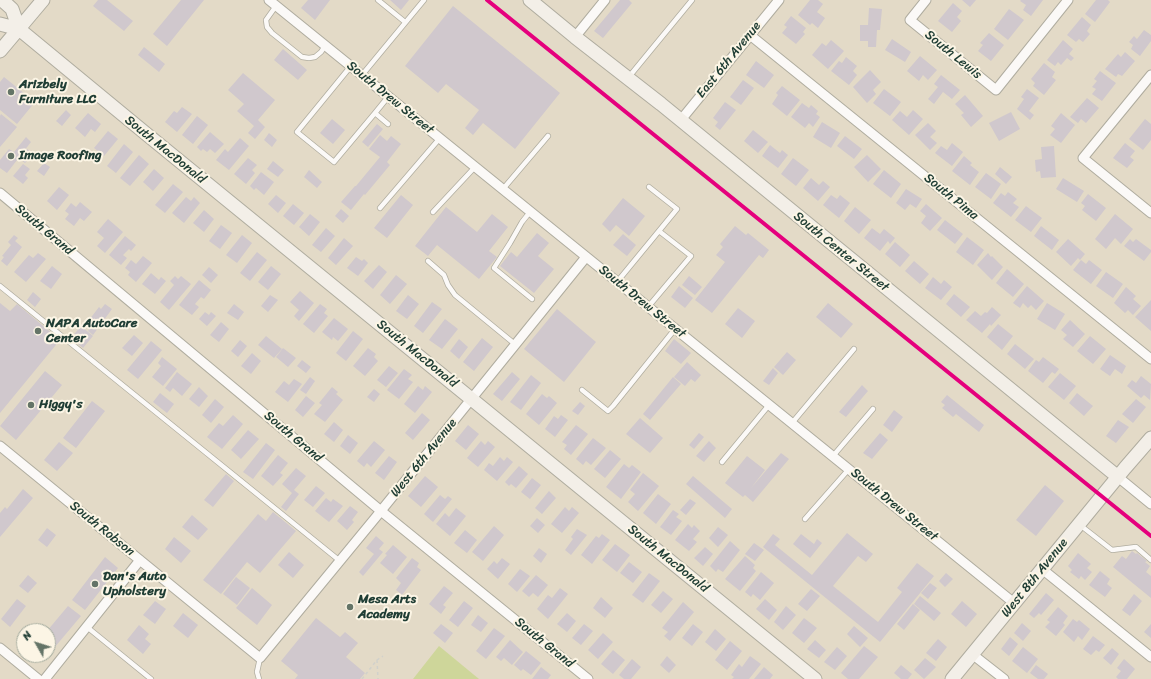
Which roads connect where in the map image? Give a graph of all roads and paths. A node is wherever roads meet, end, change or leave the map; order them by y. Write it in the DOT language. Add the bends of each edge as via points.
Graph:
graph roads {
  1 [pos="2,0"];
  2 [pos="43,0"];
  3 [pos="378,0"];
  4 [pos="424,0"];
  5 [pos="530,0"];
  6 [pos="605,0"];
  7 [pos="692,0"];
  8 [pos="779,0"];
  9 [pos="926,0"];
  10 [pos="1068,0"];
  11 [pos="273,3"];
  12 [pos="405,22"];
  13 [pos="0,24"];
  14 [pos="19,28"];
  15 [pos="750,35"];
  16 [pos="574,37"];
  17 [pos="325,46"];
  18 [pos="0,52"];
  19 [pos="351,66"];
  20 [pos="362,75"];
  21 [pos="1151,75"];
  22 [pos="628,78"];
  23 [pos="388,97"];
  24 [pos="374,113"];
  25 [pos="680,121"];
  26 [pos="388,124"];
  27 [pos="548,136"];
  28 [pos="440,138"];
  29 [pos="475,167"];
  30 [pos="649,187"];
  31 [pos="503,189"];
  32 [pos="0,193"];
  33 [pos="380,208"];
  34 [pos="433,212"];
  35 [pos="530,212"];
  36 [pos="1151,213"];
  37 [pos="659,231"];
  38 [pos="586,257"];
  39 [pos="428,261"];
  40 [pos="617,282"];
  41 [pos="0,286"];
  42 [pos="532,299"];
  43 [pos="648,307"];
  44 [pos="675,329"];
  45 [pos="516,345"];
  46 [pos="854,350"];
  47 [pos="1151,359"];
  48 [pos="582,390"];
  49 [pos="472,399"];
  50 [pos="769,405"];
  51 [pos="873,409"];
  52 [pos="792,423"];
  53 [pos="1151,438"];
  54 [pos="0,446"];
  55 [pos="833,456"];
  56 [pos="722,462"];
  57 [pos="849,469"];
  58 [pos="1118,477"];
  59 [pos="1151,504"];
  60 [pos="381,511"];
  61 [pos="805,519"];
  62 [pos="1079,524"];
  63 [pos="140,560"];
  64 [pos="1151,560"];
  65 [pos="340,561"];
  66 [pos="1042,569"];
  67 [pos="1014,603"];
  68 [pos="87,627"];
  69 [pos="0,648"];
  70 [pos="972,654"];
  71 [pos="383,656"];
  72 [pos="1151,657"];
  73 [pos="260,658"];
  74 [pos="377,660"];
  75 [pos="38,679"];
  76 [pos="45,679"];
  77 [pos="151,679"];
  78 [pos="259,679"];
  79 [pos="362,679"];
  80 [pos="378,679"];
  81 [pos="588,679"];
  82 [pos="815,679"];
  83 [pos="952,679"];
  84 [pos="1004,679"];
  1 -- 14 [label="street" via="12,8"];
  2 -- 14 [label="street"];
  3 -- 12 [label="lane"];
  4 -- 12 [label="lane"];
  5 -- 16 [label="street, South Center Street"];
  6 -- 16 [label="street"];
  7 -- 22 [label="lane"];
  8 -- 15 [label="street, East 6th Avenue"];
  9 -- 10 [label="street, South Lewis" via="910,20 996,90"];
  11 -- 17 [label="street, South Drew Street"];
  11 -- 17 [label="lane" via="266,20 267,27 272,33 308,58 315,57"];
  12 -- 20 [label="lane"];
  13 -- 14 [label="street, South MacDonald"];
  14 -- 18 [label="street"];
  14 -- 49 [label="street, South MacDonald"];
  15 -- 25 [label="street, East 6th Avenue"];
  15 -- 47 [label="street, South Pima"];
  16 -- 22 [label="street, South Center Street"];
  17 -- 19 [label="street, South Drew Street"];
  19 -- 20 [label="street, South Drew Street"];
  19 -- 24 [label="lane" via="297,132 334,162"];
  20 -- 23 [label="street, South Drew Street"];
  21 -- 36 [label="street" via="1083,158"];
  22 -- 25 [label="street, South Center Street"];
  23 -- 24 [label="lane"];
  23 -- 28 [label="street, South Drew Street"];
  24 -- 26 [label="lane"];
  25 -- 58 [label="street, South Center Street"];
  27 -- 31 [label="lane"];
  28 -- 29 [label="street, South Drew Street"];
  28 -- 33 [label="lane"];
  29 -- 31 [label="street, South Drew Street"];
  29 -- 34 [label="lane"];
  30 -- 37 [label="lane" via="677,209"];
  31 -- 35 [label="street, South Drew Street"];
  32 -- 60 [label="street, South Grand"];
  35 -- 38 [label="street, South Drew Street"];
  35 -- 42 [label="lane" via="494,268"];
  37 -- 40 [label="lane"];
  37 -- 43 [label="lane" via="691,256"];
  38 -- 40 [label="street, South Drew Street"];
  38 -- 45 [label="street, West 6th Avenue"];
  39 -- 45 [label="lane" via="444,275 455,295"];
  40 -- 43 [label="street, South Drew Street"];
  41 -- 65 [label="lane"];
  43 -- 44 [label="street, South Drew Street"];
  44 -- 48 [label="lane" via="608,411"];
  44 -- 50 [label="street, South Drew Street"];
  45 -- 49 [label="street, West 6th Avenue"];
  46 -- 52 [label="lane"];
  49 -- 60 [label="street, West 6th Avenue"];
  49 -- 82 [label="street, South MacDonald"];
  50 -- 52 [label="street, South Drew Street"];
  50 -- 56 [label="lane"];
  51 -- 55 [label="lane"];
  52 -- 55 [label="street, South Drew Street"];
  53 -- 58 [label="street, West 8th Avenue"];
  54 -- 63 [label="street, South Robson"];
  55 -- 57 [label="street, South Drew Street"];
  57 -- 61 [label="lane"];
  57 -- 67 [label="street, South Drew Street"];
  58 -- 59 [label="street, South Center Street"];
  58 -- 62 [label="street, West 8th Avenue"];
  60 -- 65 [label="street, West 6th Avenue"];
  60 -- 81 [label="street, South Grand"];
  62 -- 64 [label="lane" via="1112,550 1136,547"];
  62 -- 66 [label="street, West 8th Avenue"];
  63 -- 68 [label="street"];
  63 -- 73 [label="street, South Robson"];
  65 -- 73 [label="street, West 6th Avenue"];
  66 -- 67 [label="street, West 8th Avenue"];
  66 -- 72 [label="street"];
  67 -- 70 [label="street, West 8th Avenue"];
  68 -- 76 [label="street"];
  68 -- 77 [label="lane"];
  69 -- 75 [label="street"];
  70 -- 83 [label="street, West 8th Avenue"];
  70 -- 84 [label="street"];
  71 -- 74 [label="path"];
  73 -- 78 [label="lane" via="256,672"];
  74 -- 79 [label="path"];
  74 -- 80 [label="path"];
}
